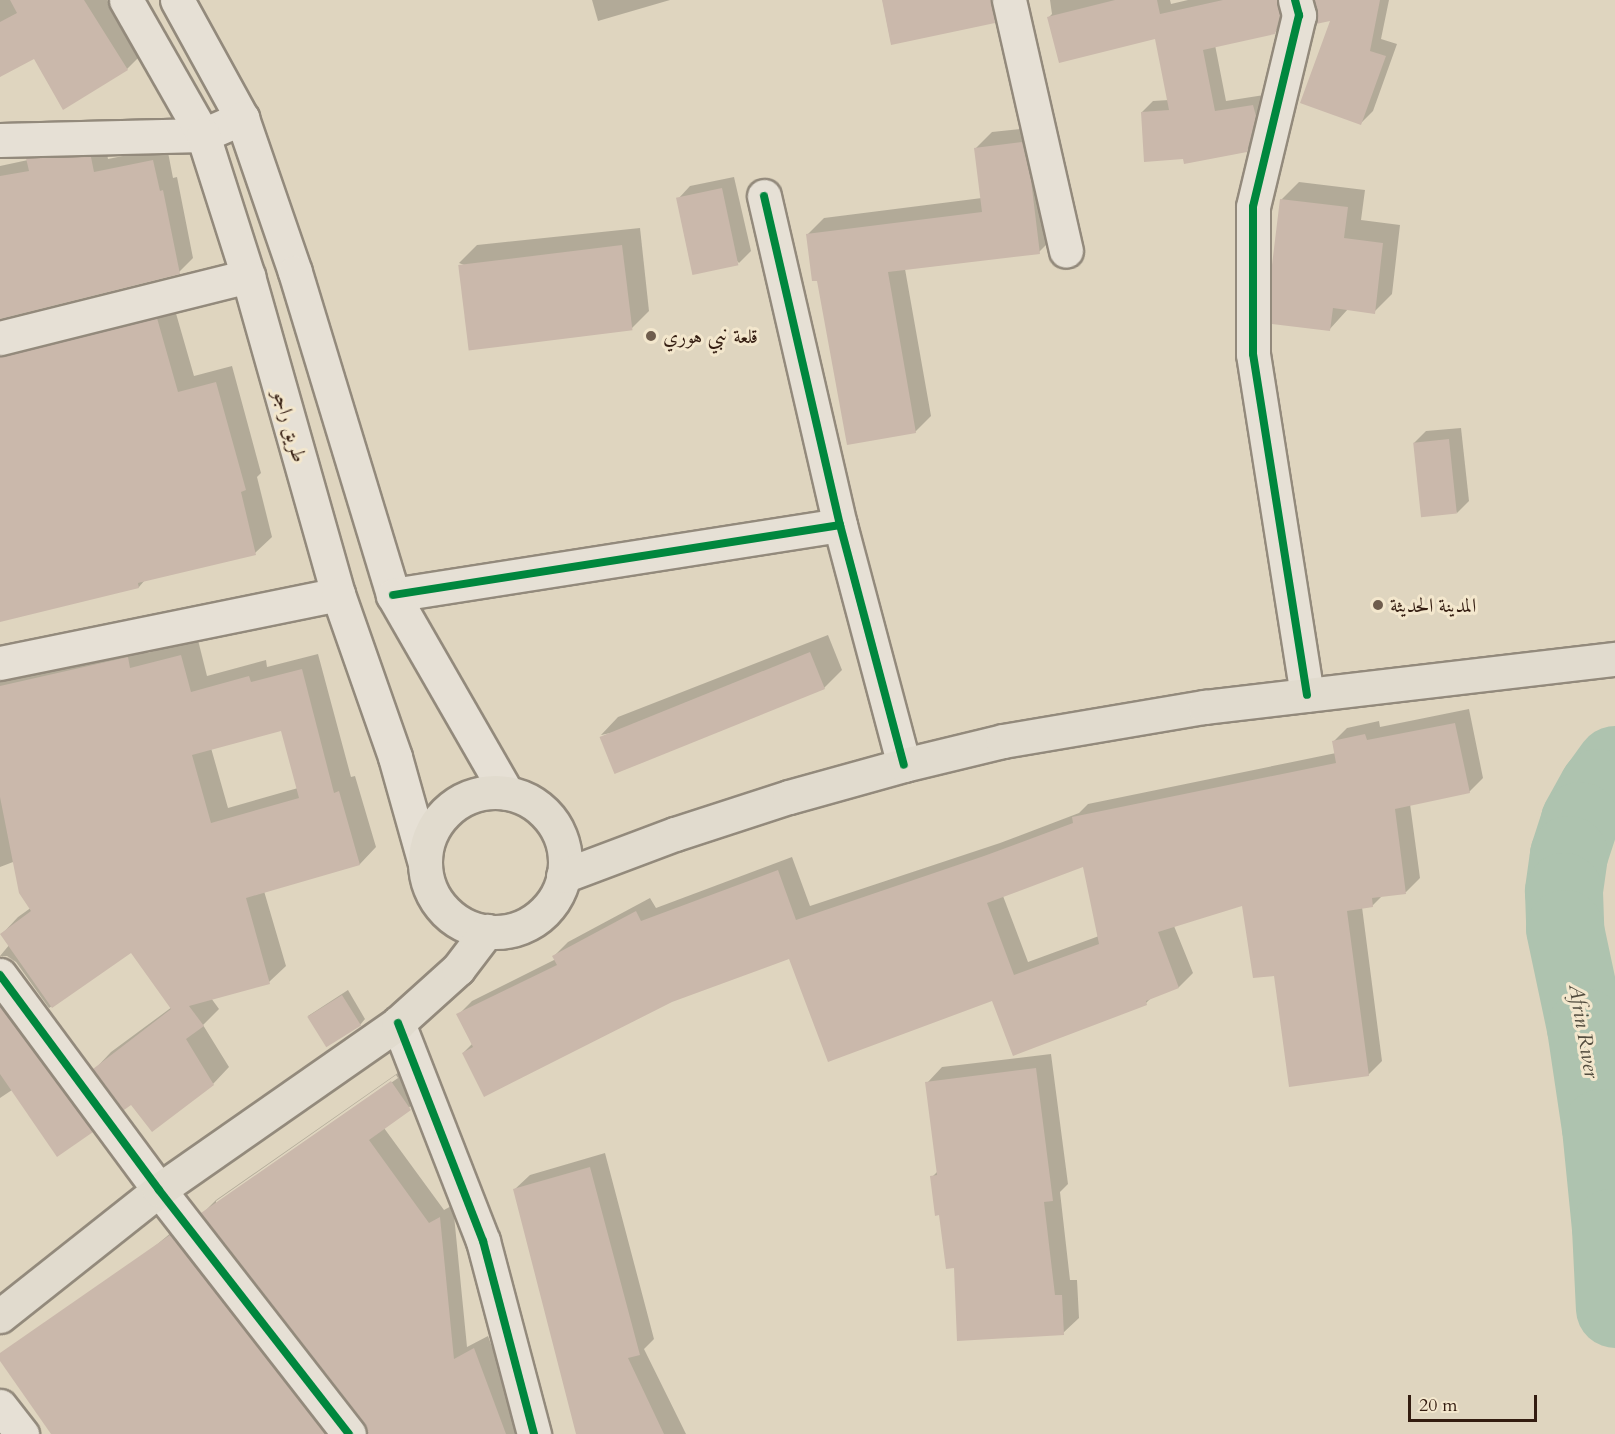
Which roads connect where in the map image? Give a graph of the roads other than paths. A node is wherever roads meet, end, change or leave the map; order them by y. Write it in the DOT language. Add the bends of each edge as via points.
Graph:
graph roads {
  1 [pos="126,0"];
  2 [pos="177,0"];
  3 [pos="1009,0"];
  4 [pos="1295,0"];
  5 [pos="242,118"];
  6 [pos="202,135"];
  7 [pos="0,140"];
  8 [pos="764,196"];
  9 [pos="1066,251"];
  10 [pos="248,276"];
  11 [pos="0,338"];
  12 [pos="840,525"];
  13 [pos="338,594"];
  14 [pos="393,595"];
  15 [pos="1615,659"];
  16 [pos="0,663"];
  17 [pos="1307,695"];
  18 [pos="904,765"];
  19 [pos="507,794"];
  20 [pos="424,864"];
  21 [pos="563,876"];
  22 [pos="487,931"];
  23 [pos="0,975"];
  24 [pos="398,1023"];
  25 [pos="159,1190"];
  26 [pos="0,1316"];
  27 [pos="0,1406"];
  28 [pos="22,1434"];
  29 [pos="349,1434"];
  30 [pos="534,1434"];
  1 -- 6 [label="street, طريق راجو"];
  2 -- 5 [label="street"];
  3 -- 9 [label="street"];
  4 -- 17 [label="street" via="1299,15 1253,207 1253,354"];
  5 -- 6 [label="street"];
  5 -- 14 [label="street" via="295,272"];
  6 -- 7 [label="street"];
  6 -- 10 [label="street, طريق راجو"];
  8 -- 12 [label="street"];
  10 -- 11 [label="street"];
  10 -- 13 [label="street, طريق راجو"];
  12 -- 14 [label="street"];
  12 -- 18 [label="street"];
  13 -- 16 [label="street"];
  13 -- 20 [label="street, طريق راجو" via="395,757"];
  14 -- 19 [label="street"];
  15 -- 17 [label="main road"];
  17 -- 18 [label="main road" via="1104,722"];
  18 -- 21 [label="main road" via="675,834"];
  19 -- 20 [label="main road" via="486,793 466,798 448,809 435,824"];
  19 -- 21 [label="main road" via="533,804 553,823 565,858"];
  20 -- 22 [label="main road" via="429,886 441,907 469,927"];
  21 -- 22 [label="main road" via="553,900 536,919 504,932"];
  22 -- 24 [label="main road" via="458,969"];
  23 -- 25 [label="street"];
  24 -- 25 [label="main road"];
  24 -- 30 [label="street" via="483,1241"];
  25 -- 26 [label="main road"];
  25 -- 29 [label="street"];
  27 -- 28 [label="street"];
}
